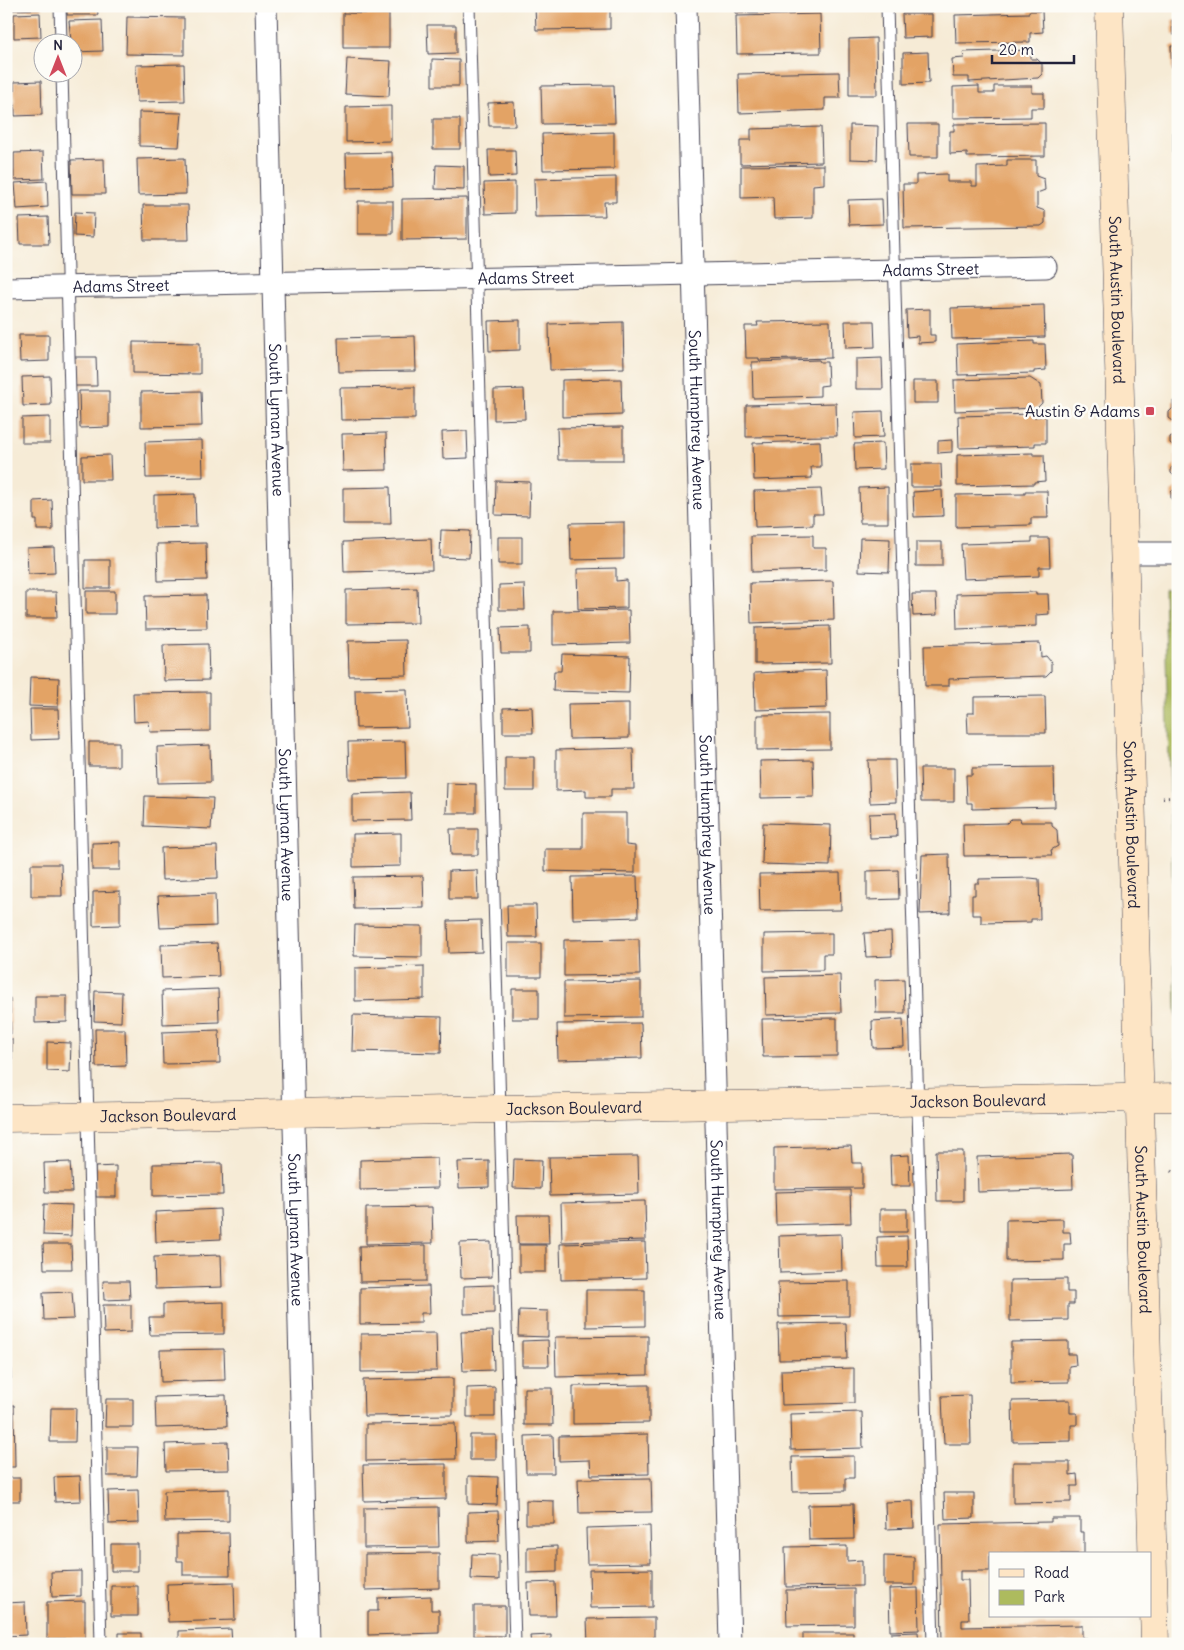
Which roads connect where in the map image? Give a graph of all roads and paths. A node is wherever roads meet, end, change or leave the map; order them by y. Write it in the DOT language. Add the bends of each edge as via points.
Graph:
graph roads {
  1 [pos="60,6"];
  2 [pos="266,6"];
  3 [pos="469,6"];
  4 [pos="686,6"];
  5 [pos="888,6"];
  6 [pos="1109,6"];
  7 [pos="61,32"];
  8 [pos="62,82"];
  9 [pos="1046,267"];
  10 [pos="894,270"];
  11 [pos="693,274"];
  12 [pos="477,279"];
  13 [pos="274,283"];
  14 [pos="68,287"];
  15 [pos="6,288"];
  16 [pos="1178,553"];
  17 [pos="1124,554"];
  18 [pos="1178,797"];
  19 [pos="1163,798"];
  20 [pos="1178,1097"];
  21 [pos="1140,1099"];
  22 [pos="918,1102"];
  23 [pos="716,1104"];
  24 [pos="500,1108"];
  25 [pos="292,1112"];
  26 [pos="88,1116"];
  27 [pos="6,1118"];
  28 [pos="1172,1171"];
  29 [pos="1178,1176"];
  30 [pos="102,1644"];
  31 [pos="307,1644"];
  32 [pos="515,1644"];
  33 [pos="730,1644"];
  34 [pos="933,1644"];
  35 [pos="1155,1644"];
  1 -- 7 [label="lane"];
  2 -- 13 [label="street, South Lyman Avenue"];
  3 -- 12 [label="lane"];
  4 -- 11 [label="street, South Humphrey Avenue"];
  5 -- 10 [label="lane"];
  6 -- 17 [label="street, South Austin Boulevard"];
  8 -- 14 [label="lane"];
  9 -- 10 [label="street, Adams Street"];
  10 -- 11 [label="street, Adams Street"];
  10 -- 22 [label="lane"];
  11 -- 12 [label="street, Adams Street"];
  11 -- 23 [label="street, South Humphrey Avenue"];
  12 -- 13 [label="street, Adams Street"];
  12 -- 24 [label="lane"];
  13 -- 14 [label="street, Adams Street"];
  13 -- 25 [label="street, South Lyman Avenue"];
  14 -- 15 [label="street, Adams Street"];
  14 -- 26 [label="lane"];
  16 -- 17 [label="street"];
  17 -- 21 [label="street, South Austin Boulevard"];
  18 -- 19 [label="path"];
  20 -- 21 [label="street, Jackson Boulevard"];
  21 -- 22 [label="street, Jackson Boulevard"];
  21 -- 35 [label="street, South Austin Boulevard"];
  22 -- 23 [label="street, Jackson Boulevard"];
  22 -- 34 [label="lane"];
  23 -- 24 [label="street, Jackson Boulevard"];
  23 -- 33 [label="street, South Humphrey Avenue"];
  24 -- 25 [label="street, Jackson Boulevard"];
  24 -- 32 [label="lane"];
  25 -- 26 [label="street, Jackson Boulevard"];
  25 -- 31 [label="street, South Lyman Avenue"];
  26 -- 27 [label="street, Jackson Boulevard"];
  26 -- 30 [label="lane"];
  28 -- 29 [label="path"];
}
